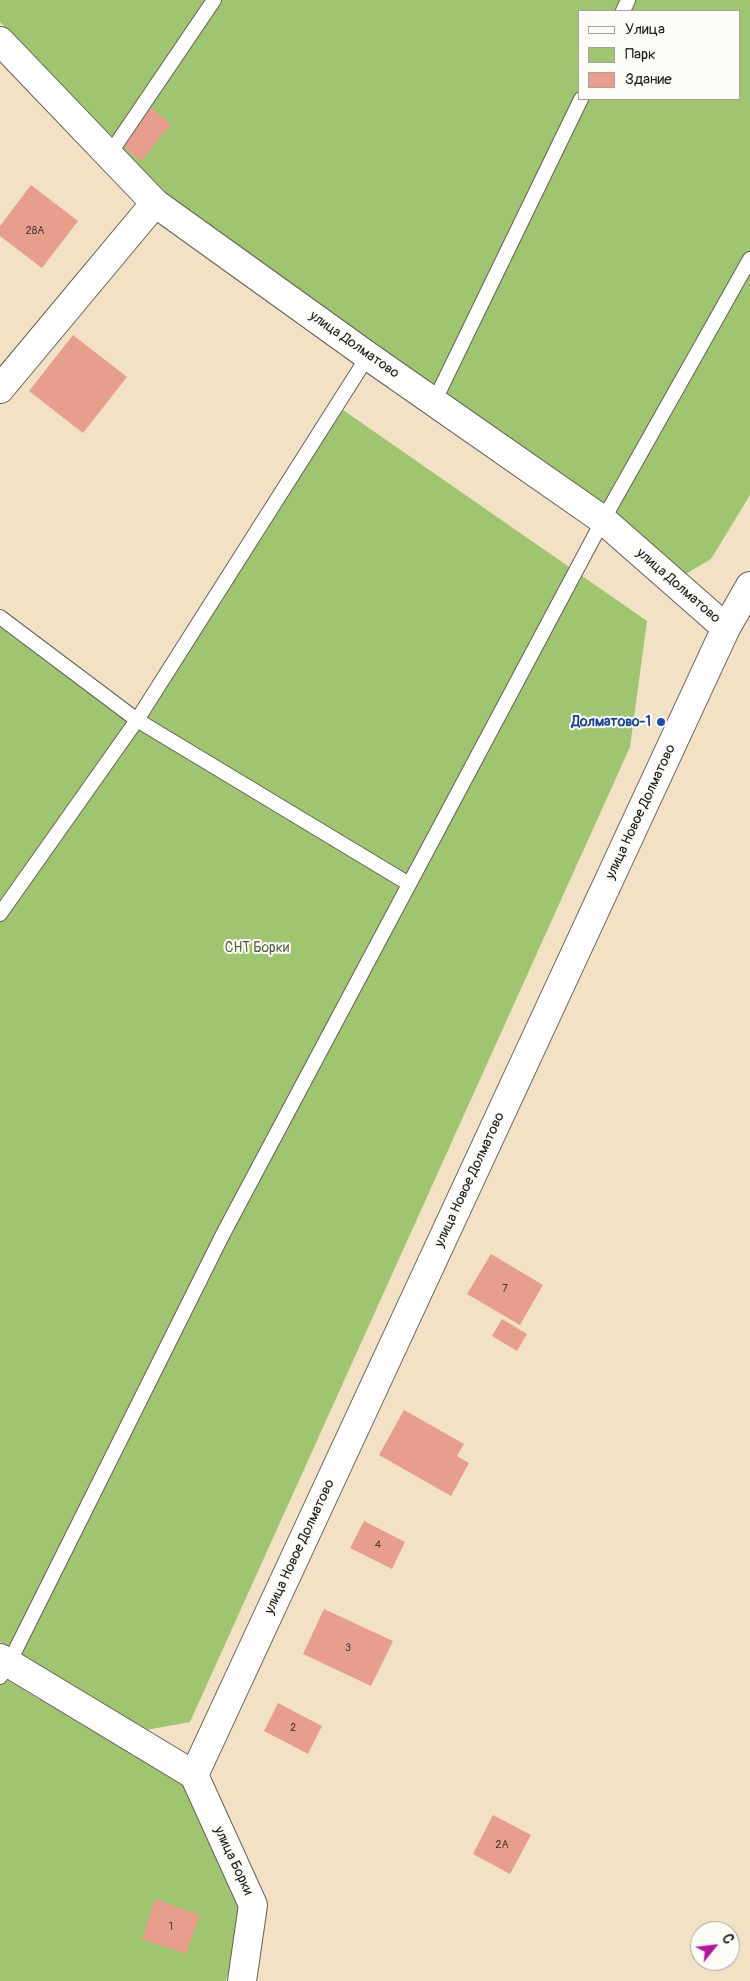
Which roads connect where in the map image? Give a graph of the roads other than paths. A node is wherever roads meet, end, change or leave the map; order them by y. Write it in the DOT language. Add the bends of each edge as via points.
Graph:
graph roads {
  1 [pos="214,0"];
  2 [pos="0,41"];
  3 [pos="580,100"];
  4 [pos="109,155"];
  5 [pos="155,203"];
  6 [pos="750,259"];
  7 [pos="368,356"];
  8 [pos="0,389"];
  9 [pos="434,402"];
  10 [pos="603,520"];
  11 [pos="750,586"];
  12 [pos="0,617"];
  13 [pos="726,628"];
  14 [pos="137,720"];
  15 [pos="409,884"];
  16 [pos="0,914"];
  17 [pos="3,1666"];
  18 [pos="194,1775"];
  19 [pos="242,1981"];
  1 -- 4 [label="lane"];
  2 -- 4 [label="street, улица Долматово"];
  3 -- 9 [label="lane"];
  4 -- 5 [label="street, улица Долматово"];
  5 -- 7 [label="street, улица Долматово"];
  5 -- 8 [label="street"];
  6 -- 10 [label="lane"];
  7 -- 9 [label="street, улица Долматово"];
  7 -- 14 [label="lane"];
  9 -- 10 [label="street, улица Долматово"];
  10 -- 13 [label="street, улица Долматово"];
  10 -- 15 [label="lane"];
  11 -- 13 [label="street, улица Новое Долматово"];
  12 -- 14 [label="lane"];
  13 -- 18 [label="street, улица Новое Долматово"];
  14 -- 15 [label="lane"];
  14 -- 16 [label="lane"];
  15 -- 17 [label="lane" via="223,1234"];
  17 -- 18 [label="street"];
  18 -- 19 [label="street, улица Борки" via="253,1905"];
}
